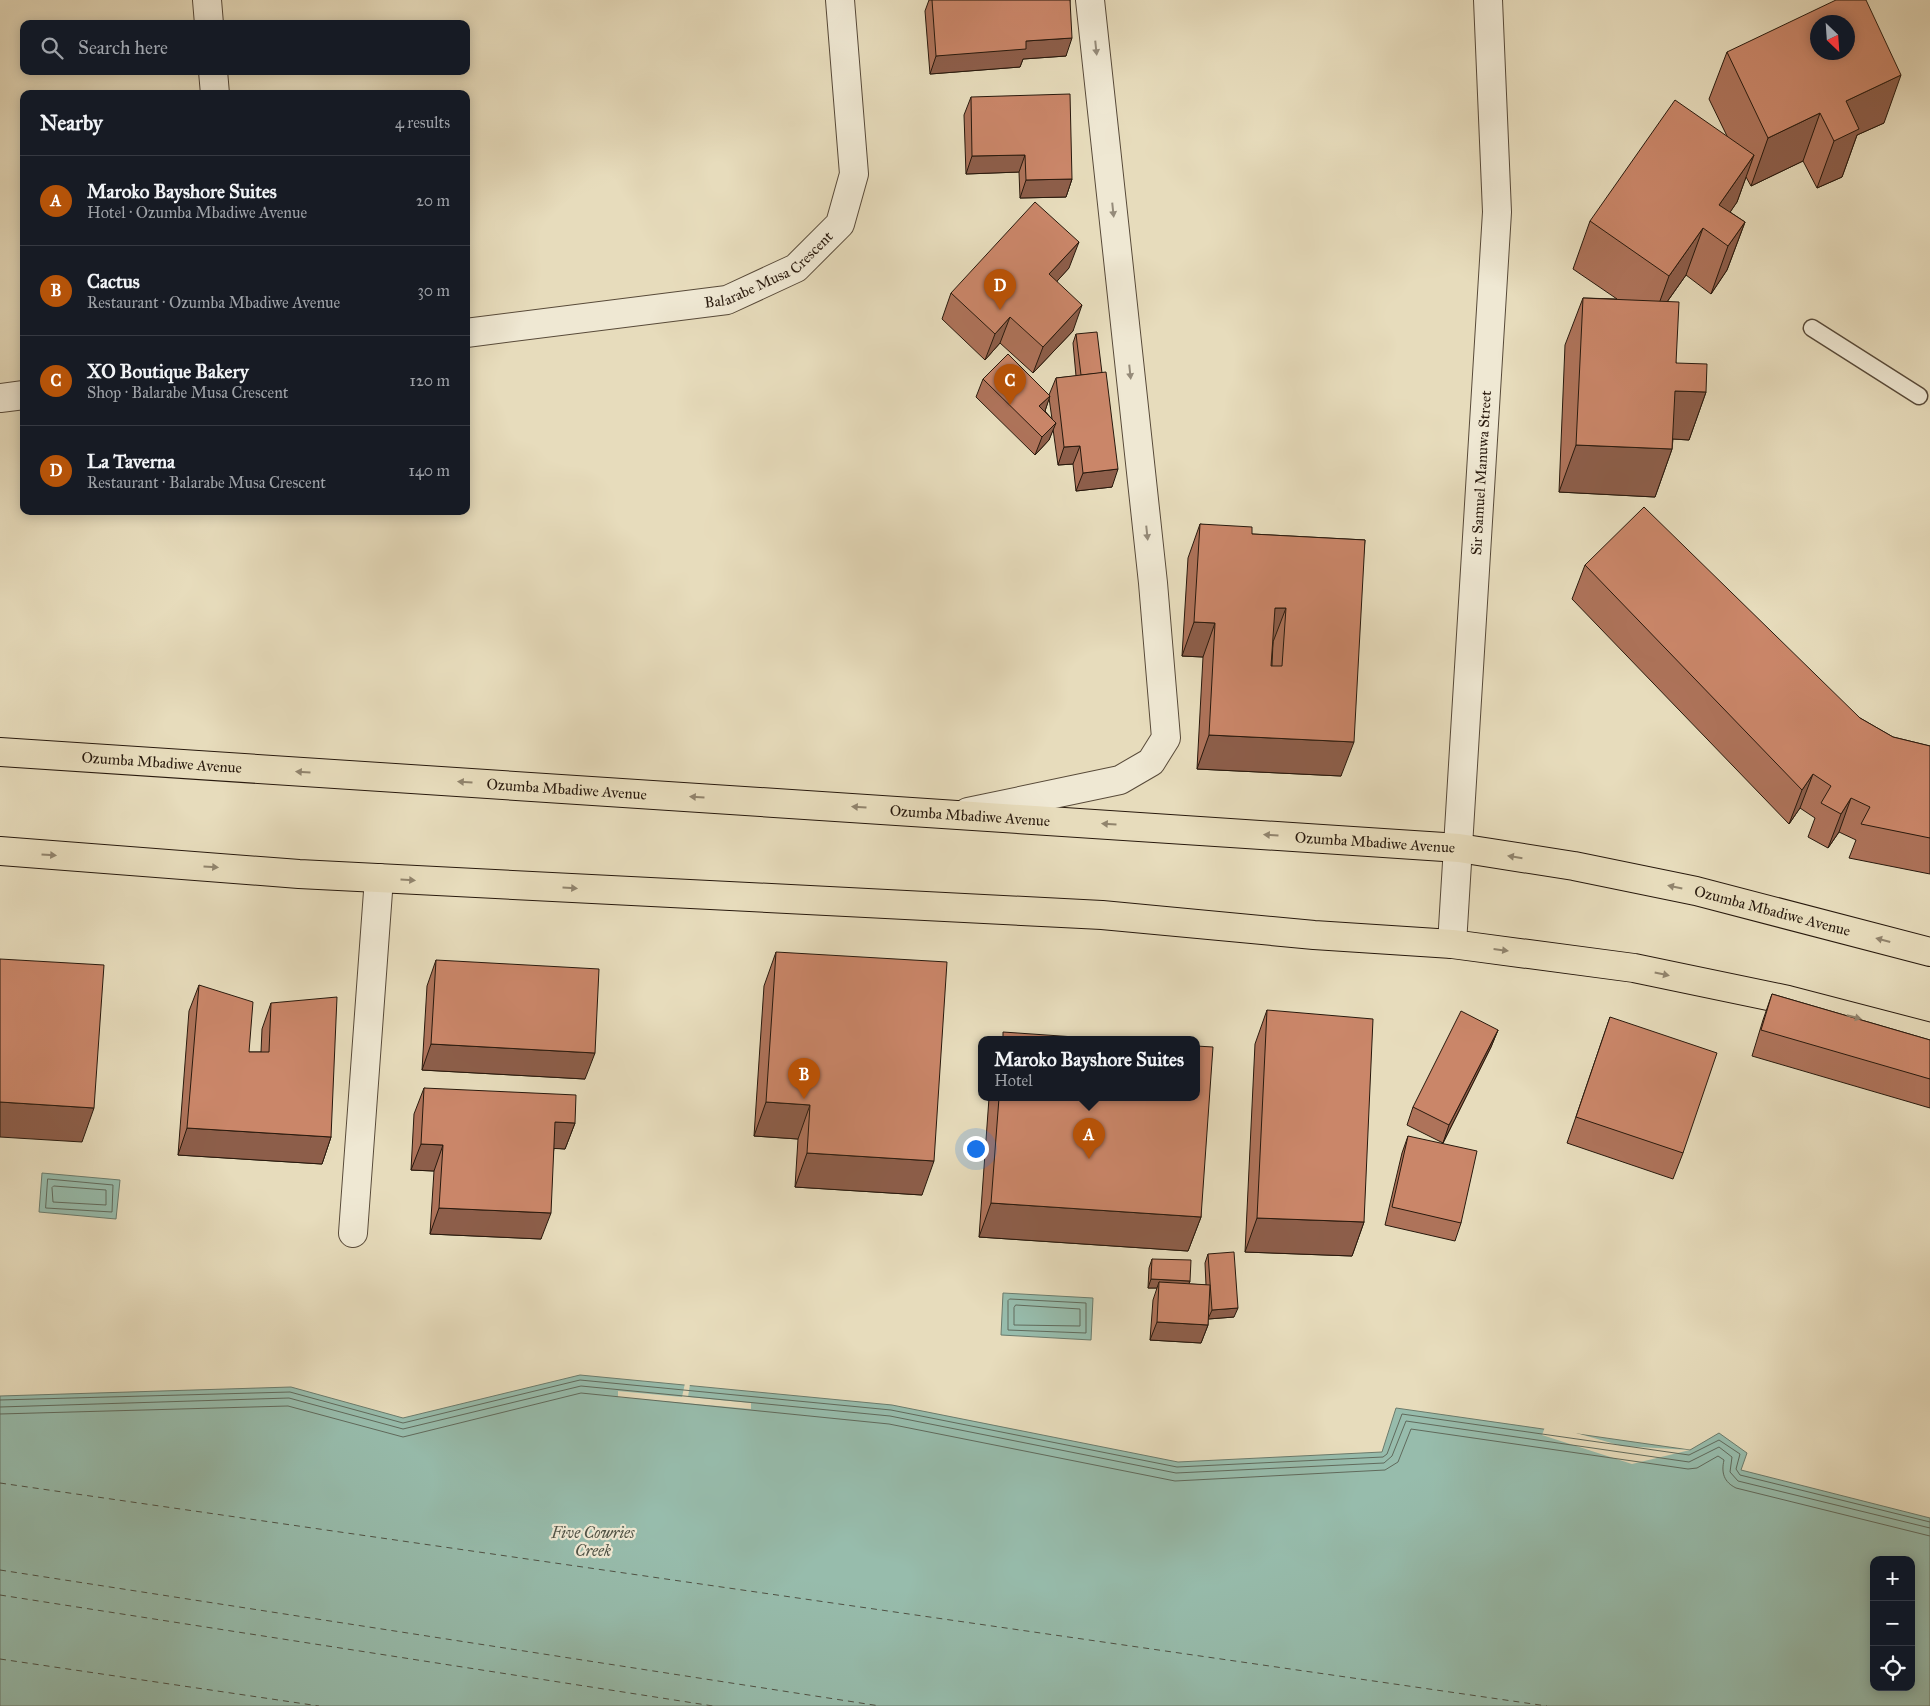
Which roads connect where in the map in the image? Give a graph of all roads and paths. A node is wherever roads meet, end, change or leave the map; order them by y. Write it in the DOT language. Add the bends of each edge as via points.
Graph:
graph roads {
  1 [pos="207,0"];
  2 [pos="840,0"];
  3 [pos="1090,0"];
  4 [pos="1488,0"];
  5 [pos="209,20"];
  6 [pos="213,75"];
  7 [pos="215,90"];
  8 [pos="1812,328"];
  9 [pos="470,332"];
  10 [pos="20,396"];
  11 [pos="1919,396"];
  12 [pos="0,398"];
  13 [pos="0,752"];
  14 [pos="960,814"];
  15 [pos="1459,848"];
  16 [pos="0,851"];
  17 [pos="379,878"];
  18 [pos="1452,944"];
  19 [pos="1930,952"];
  20 [pos="1930,1037"];
  21 [pos="353,1233"];
  1 -- 5 [label="street"];
  2 -- 9 [label="street, Balarabe Musa Crescent" via="854,174 840,224 796,268 727,300"];
  3 -- 14 [label="street, one-way" via="1152,573 1166,738 1150,762 1120,780"];
  4 -- 15 [label="street, Sir Samuel Manuwa Street" via="1498,212"];
  6 -- 7 [label="street"];
  8 -- 11 [label="lane"];
  10 -- 12 [label="street"];
  14 -- 13 [label="highway, Ozumba Mbadiwe Avenue, one-way"];
  15 -- 14 [label="highway, Ozumba Mbadiwe Avenue, one-way"];
  15 -- 18 [label="street, Sir Samuel Manuwa Street"];
  19 -- 15 [label="highway, Ozumba Mbadiwe Avenue, one-way" via="1696,891 1574,866"];
  16 -- 17 [label="highway, one-way"];
  17 -- 18 [label="highway, one-way" via="1102,915"];
  17 -- 21 [label="street"];
  18 -- 20 [label="highway, one-way" via="1634,968 1788,1000"];
}
